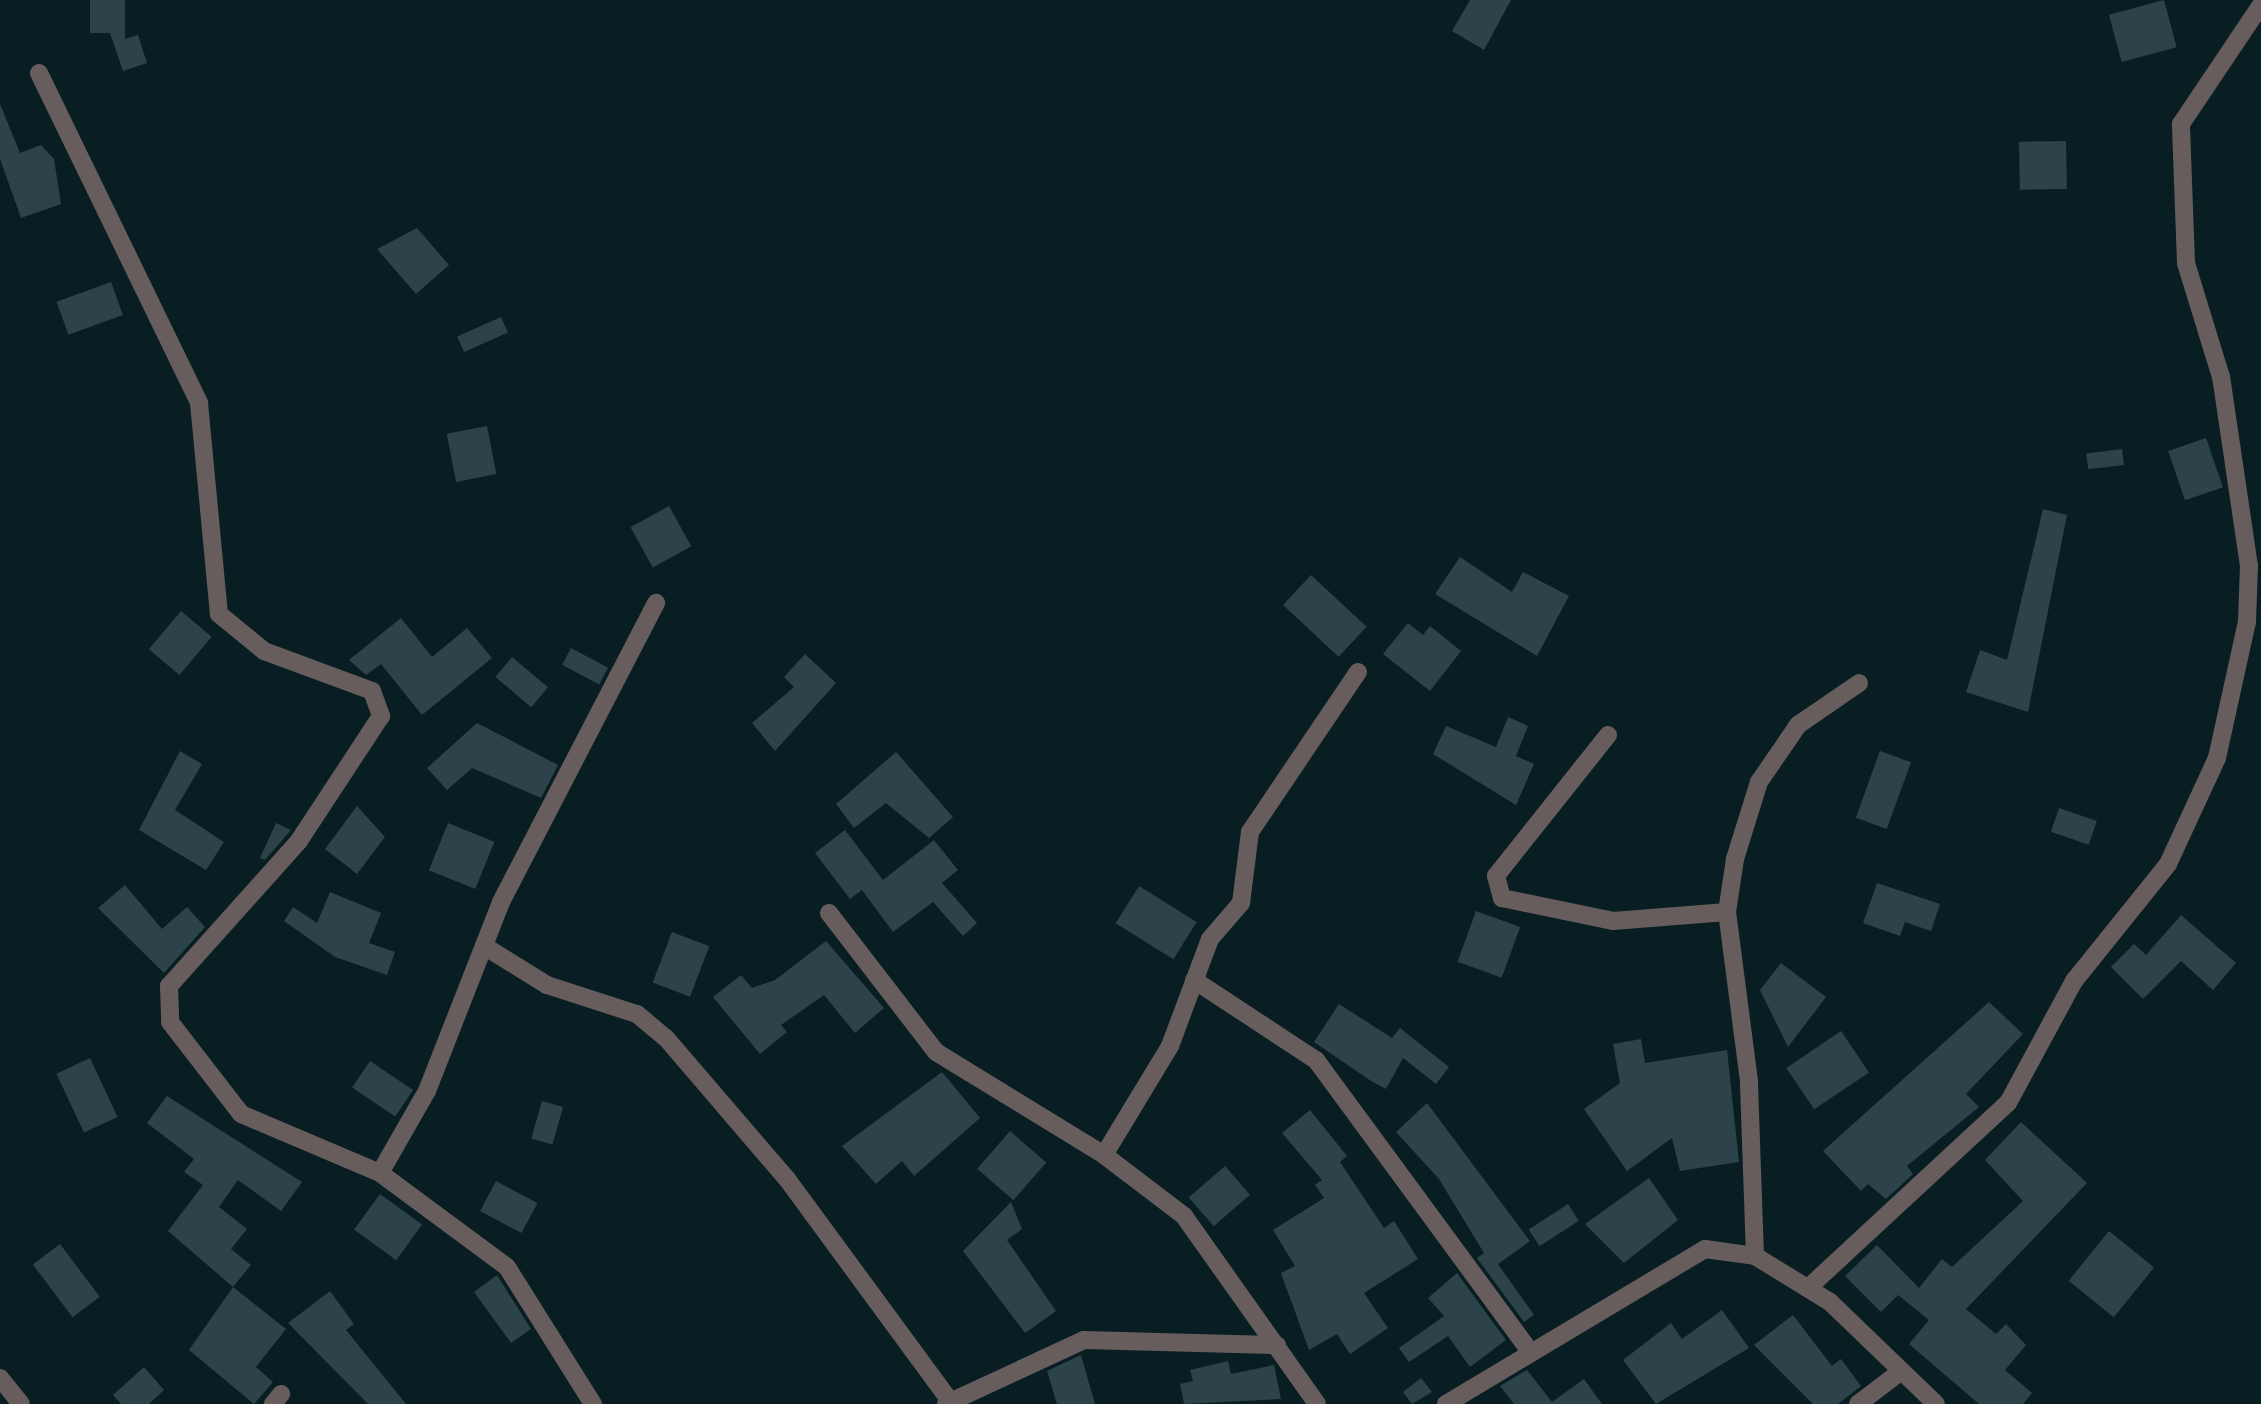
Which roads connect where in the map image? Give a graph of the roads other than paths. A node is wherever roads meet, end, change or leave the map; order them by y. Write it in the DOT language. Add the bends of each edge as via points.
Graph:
graph roads {
  1 [pos="2261,5"];
  2 [pos="38,73"];
  3 [pos="656,604"];
  4 [pos="1358,672"];
  5 [pos="1859,684"];
  6 [pos="1608,736"];
  7 [pos="1727,912"];
  8 [pos="828,913"];
  9 [pos="484,946"];
  10 [pos="1194,980"];
  11 [pos="1104,1154"];
  12 [pos="380,1173"];
  13 [pos="1755,1256"];
  14 [pos="1808,1288"];
  15 [pos="1276,1345"];
  16 [pos="1531,1353"];
  17 [pos="1900,1372"];
  18 [pos="0,1378"];
  19 [pos="948,1403"];
  20 [pos="21,1404"];
  21 [pos="593,1404"];
  22 [pos="1317,1404"];
  23 [pos="1446,1404"];
  24 [pos="1858,1404"];
  25 [pos="1936,1404"];
  1 -- 14 [label="street" via="2181,124 2186,264 2221,377 2249,566 2247,622 2217,758 2168,864 2074,981 2008,1103"];
  2 -- 12 [label="street" via="199,402 219,614 264,651 372,690 380,716 299,840 169,986 170,1022 242,1114"];
  3 -- 9 [label="street"];
  4 -- 10 [label="street" via="1250,832 1240,903 1210,939"];
  5 -- 7 [label="street" via="1798,725 1760,782"];
  6 -- 7 [label="street" via="1496,876 1502,898 1613,920"];
  7 -- 13 [label="street" via="1749,1081"];
  8 -- 11 [label="street" via="936,1052"];
  9 -- 12 [label="street" via="427,1091"];
  9 -- 19 [label="street" via="546,985 637,1014 666,1038 797,1192"];
  10 -- 11 [label="street" via="1170,1046"];
  10 -- 16 [label="street" via="1316,1060"];
  11 -- 15 [label="street" via="1184,1216"];
  12 -- 21 [label="street" via="507,1267"];
  13 -- 14 [label="street"];
  13 -- 16 [label="street" via="1704,1249"];
  14 -- 17 [label="street"];
  15 -- 19 [label="street" via="1084,1340"];
  15 -- 22 [label="street"];
  16 -- 23 [label="street"];
  17 -- 24 [label="street"];
  17 -- 25 [label="street"];
  18 -- 20 [label="street"];
}
